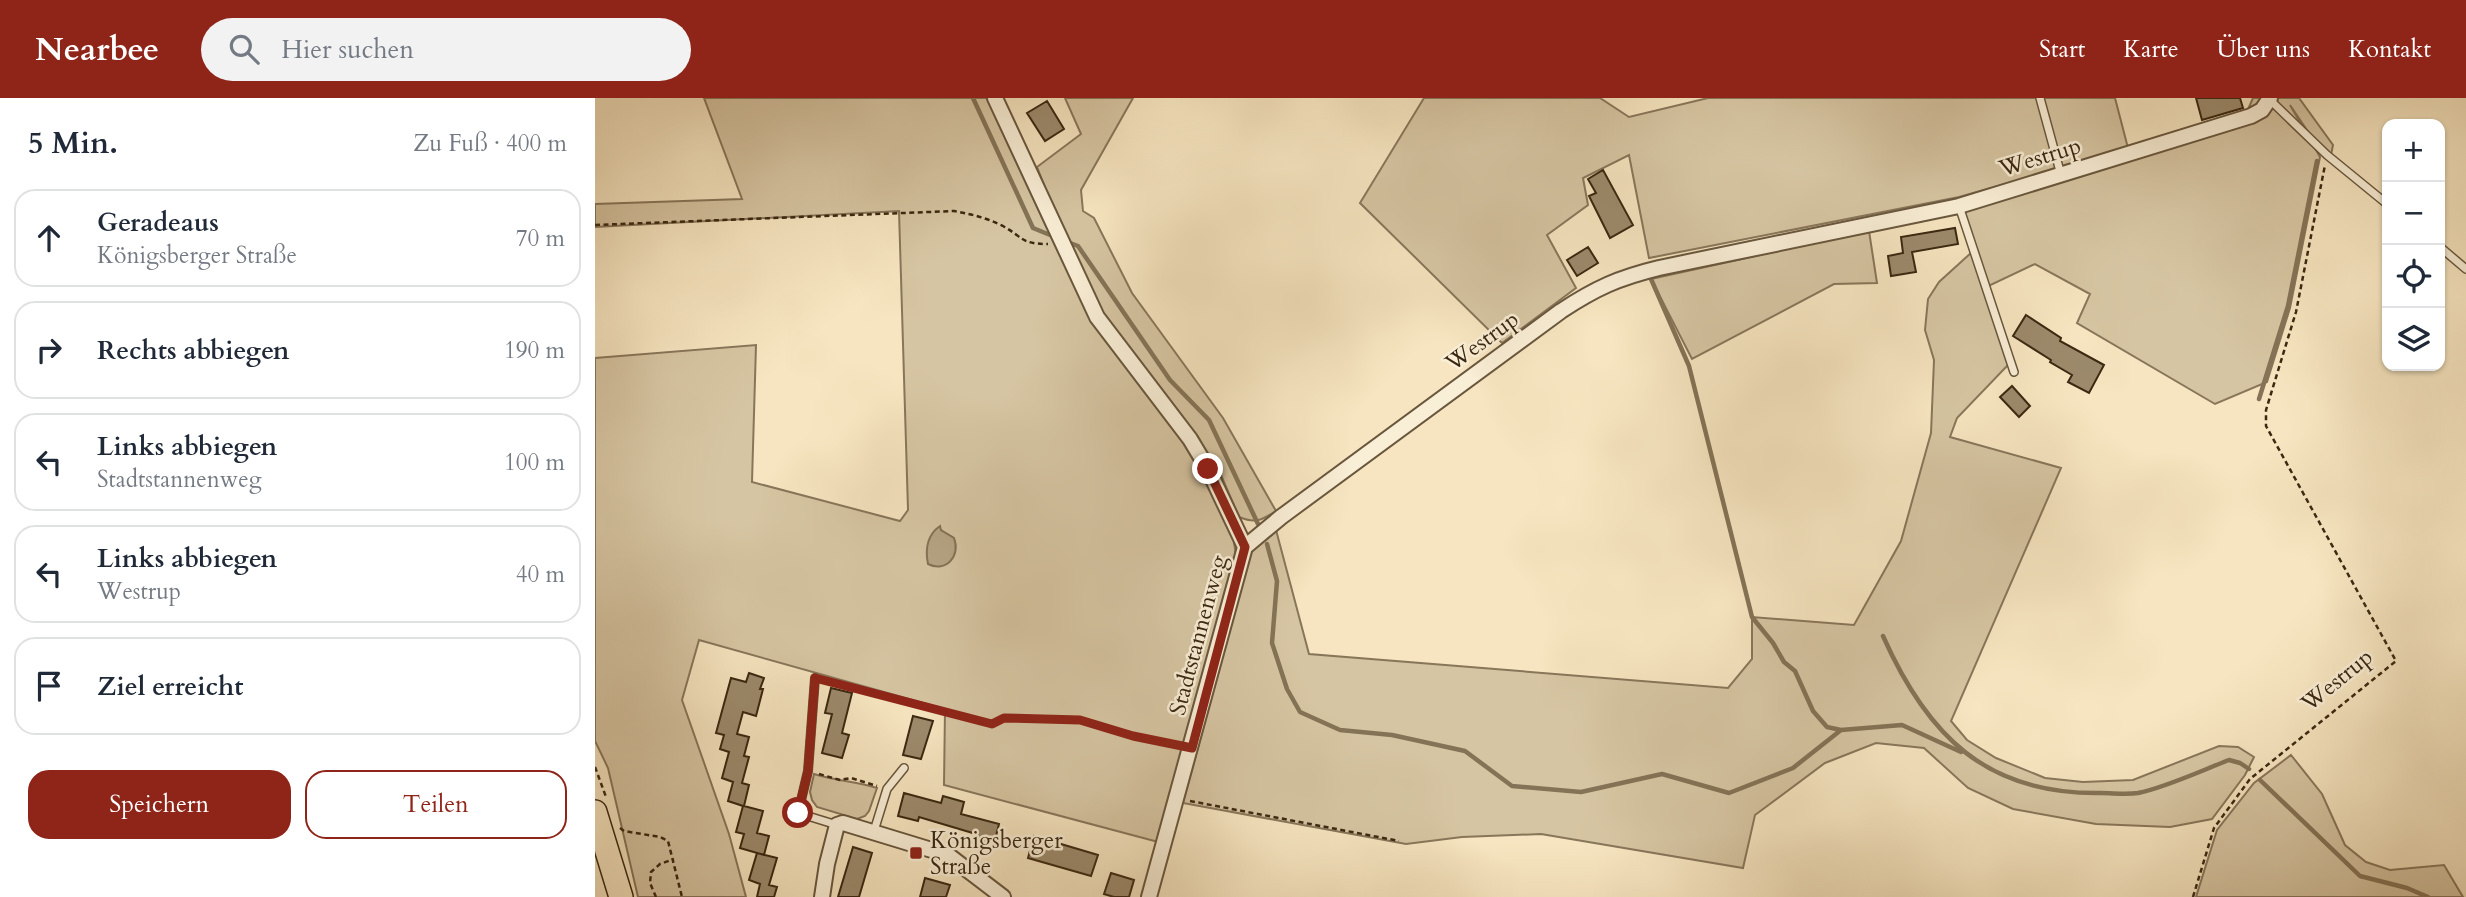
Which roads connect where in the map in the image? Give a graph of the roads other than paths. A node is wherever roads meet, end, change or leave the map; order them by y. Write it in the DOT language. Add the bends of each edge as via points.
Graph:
graph roads {
  1 [pos="995,98"];
  2 [pos="2040,98"];
  3 [pos="2270,99"];
  4 [pos="2061,175"];
  5 [pos="2382,200"];
  6 [pos="1959,206"];
  7 [pos="2445,251"];
  8 [pos="2466,269"];
  9 [pos="2014,372"];
  10 [pos="1245,547"];
  11 [pos="815,678"];
  12 [pos="904,768"];
  13 [pos="601,807"];
  14 [pos="837,825"];
  15 [pos="874,831"];
  16 [pos="621,897"];
  17 [pos="823,897"];
  18 [pos="1003,897"];
  19 [pos="1149,897"];
  1 -- 10 [label="street" via="1097,317 1190,439"];
  2 -- 4 [label="lane"];
  3 -- 4 [label="street, Westrup" via="2251,116"];
  3 -- 5 [label="lane"];
  4 -- 6 [label="street, Westrup"];
  6 -- 9 [label="lane"];
  6 -- 10 [label="street, Westrup" via="1659,268 1594,289"];
  7 -- 8 [label="lane"];
  10 -- 19 [label="street, Stadtstannenweg"];
  11 -- 14 [label="lane" via="808,771 798,813"];
  12 -- 15 [label="lane" via="887,789"];
  13 -- 16 [label="main road"];
  14 -- 15 [label="street"];
  14 -- 17 [label="street"];
  15 -- 18 [label="street" via="948,855"];
}
